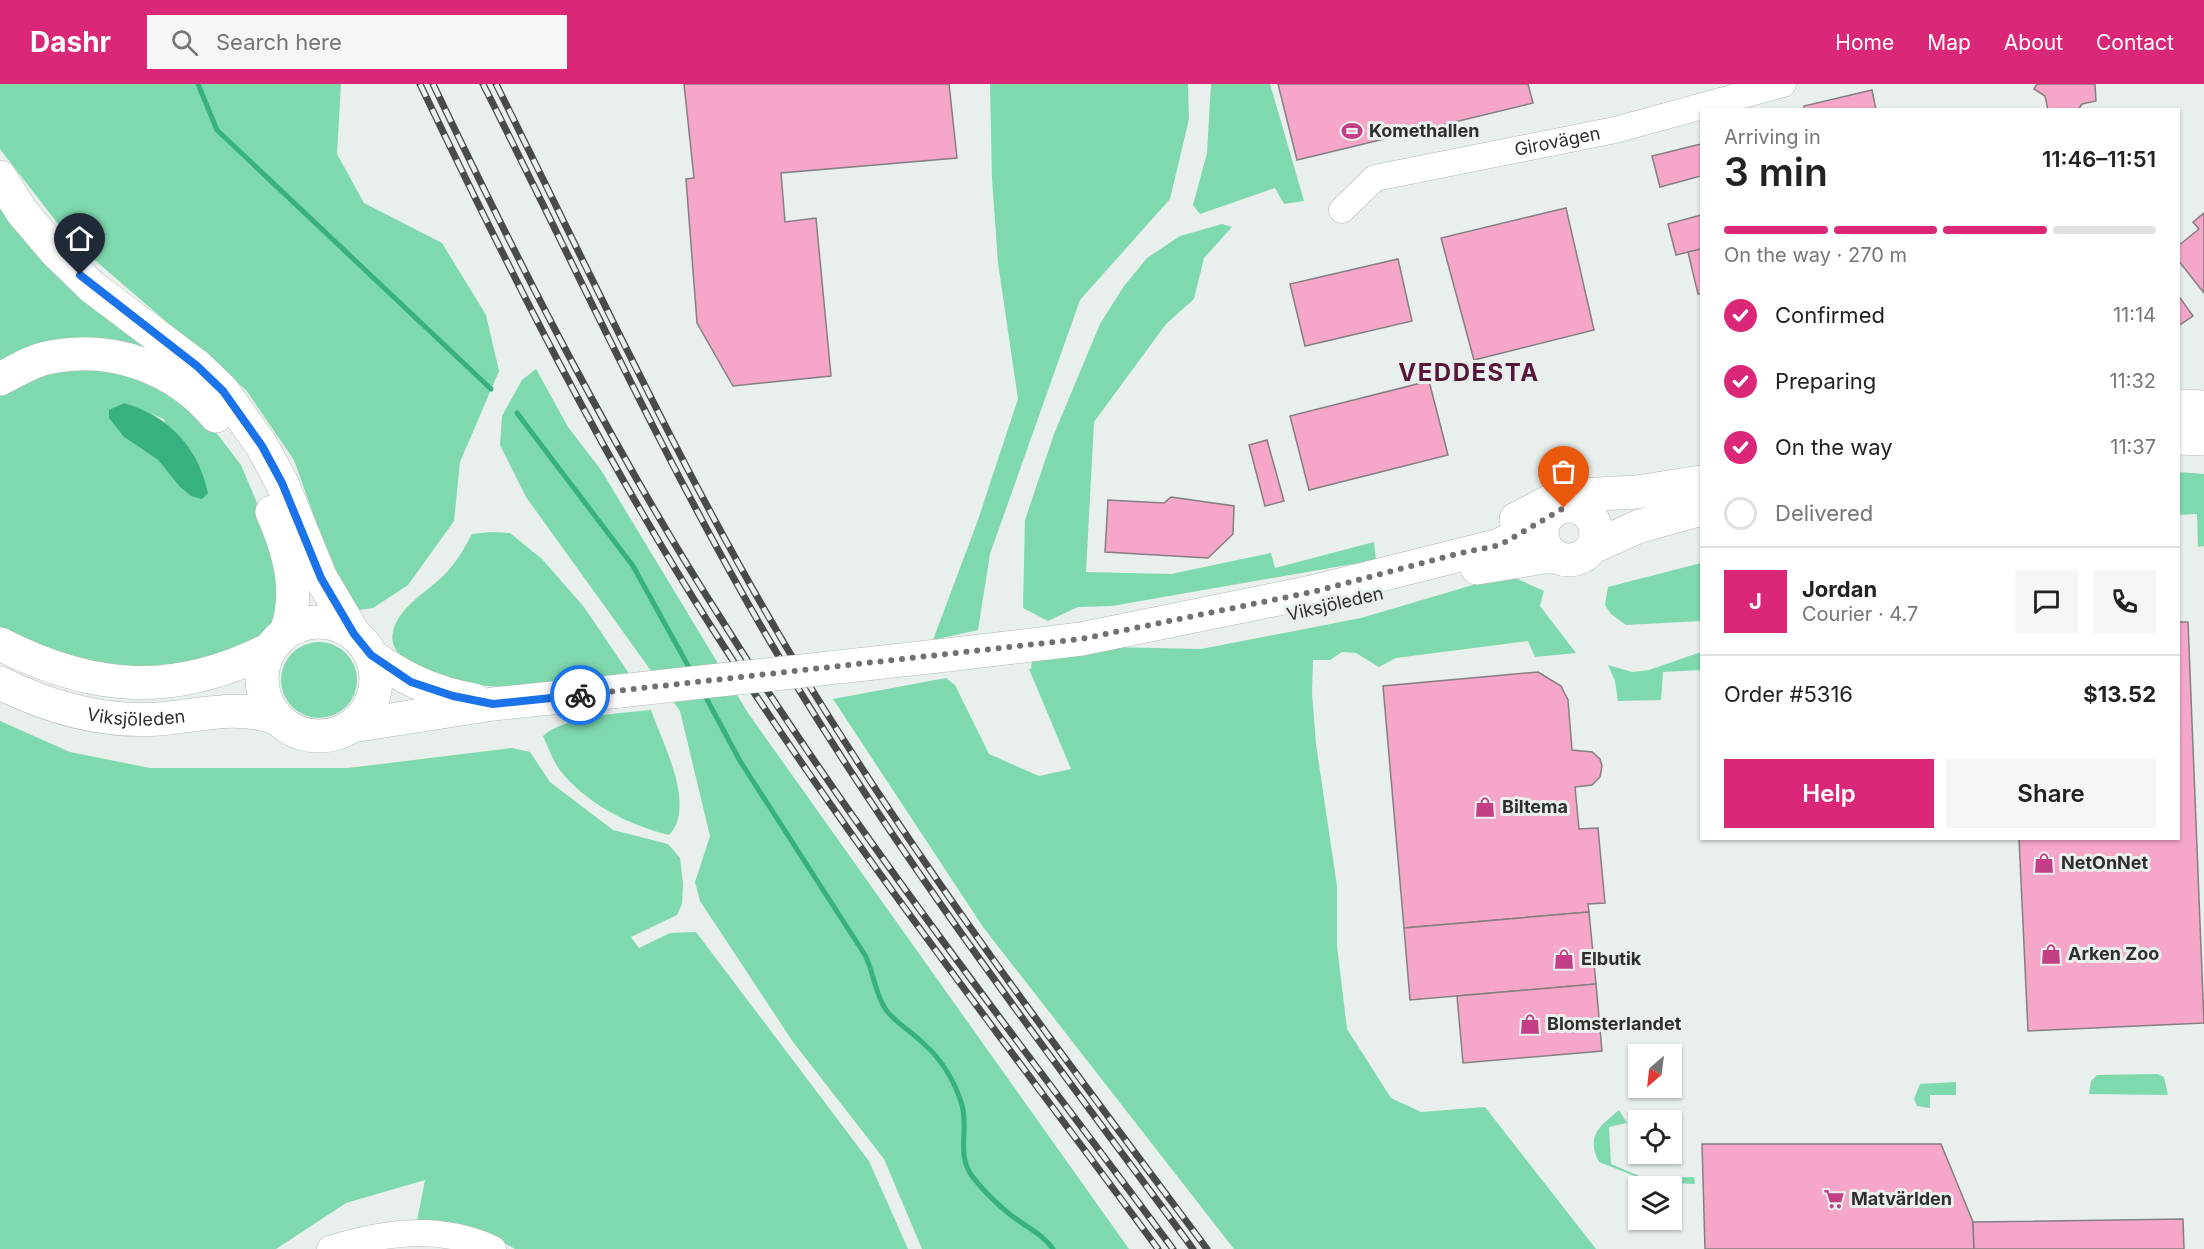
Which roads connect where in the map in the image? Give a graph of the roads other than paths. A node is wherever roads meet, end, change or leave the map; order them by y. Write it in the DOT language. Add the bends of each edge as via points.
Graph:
graph roads {
  1 [pos="1783,84"];
  2 [pos="0,177"];
  3 [pos="1342,210"];
  4 [pos="0,379"];
  5 [pos="2180,406"];
  6 [pos="2204,406"];
  7 [pos="2180,438"];
  8 [pos="2204,439"];
  9 [pos="1700,482"];
  10 [pos="1700,494"];
  11 [pos="1581,509"];
  12 [pos="1700,509"];
  13 [pos="1545,519"];
  14 [pos="1593,547"];
  15 [pos="1461,553"];
  16 [pos="1551,556"];
  17 [pos="1081,639"];
  18 [pos="278,641"];
  19 [pos="0,644"];
  20 [pos="363,644"];
  21 [pos="0,683"];
  22 [pos="493,704"];
  23 [pos="276,718"];
  24 [pos="352,726"];
  25 [pos="330,1249"];
  26 [pos="493,1249"];
  1 -- 3 [label="street, Girovägen" via="1616,130 1375,178"];
  2 -- 20 [label="main road" via="36,228 92,287 197,366 223,391 262,446 282,483 321,578"];
  4 -- 18 [label="main road" via="49,357 103,354 134,360 162,372 203,400 237,444 279,528 294,587 294,603"];
  5 -- 6 [label="main road"];
  7 -- 8 [label="main road"];
  9 -- 15 [label="main road, Viksjöleden" via="1637,492 1560,496 1530,509"];
  10 -- 11 [label="main road" via="1640,508"];
  11 -- 13 [label="main road" via="1564,508"];
  11 -- 14 [label="main road" via="1592,516 1597,527"];
  12 -- 14 [label="main road" via="1640,526"];
  13 -- 15 [label="main road, Viksjöleden" via="1500,545"];
  13 -- 16 [label="main road" via="1540,537 1544,550"];
  14 -- 16 [label="main road" via="1574,558"];
  15 -- 17 [label="main road, Viksjöleden" via="1312,592"];
  16 -- 17 [label="main road, Viksjöleden" via="1476,568 1334,606 1223,627 1123,639"];
  17 -- 22 [label="main road, Viksjöleden, bridge"];
  18 -- 19 [label="main road, Viksjöleden" via="235,667 164,682 91,679 54,668"];
  18 -- 20 [label="main road" via="315,622 336,624"];
  18 -- 23 [label="main road" via="263,666 262,685"];
  20 -- 22 [label="main road, Viksjöleden" via="411,682"];
  20 -- 24 [label="main road" via="376,674 374,694 366,712"];
  21 -- 23 [label="main road, Viksjöleden" via="57,707 98,717 159,719 235,710 258,711"];
  22 -- 24 [label="main road, Viksjöleden"];
  23 -- 24 [label="main road" via="297,732 318,736"];
  25 -- 26 [label="street" via="369,1236 405,1233 438,1233"];
}
